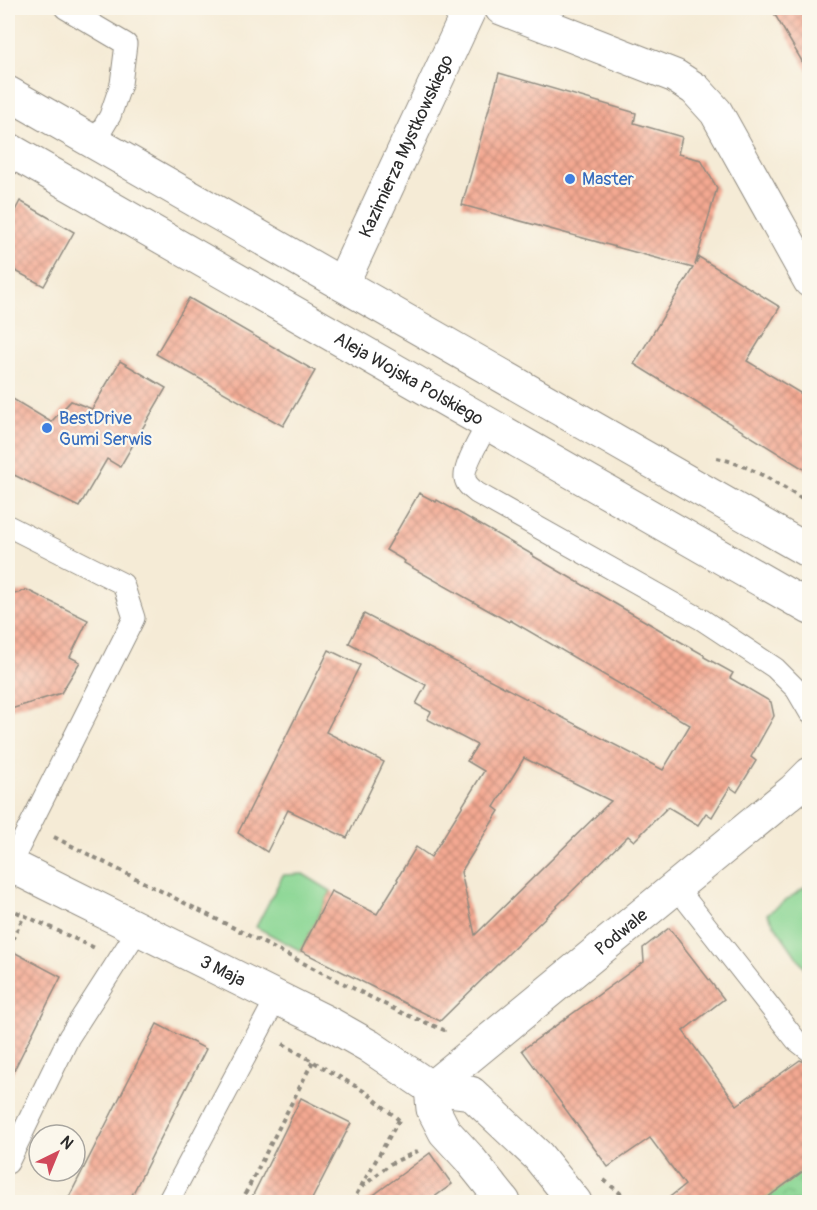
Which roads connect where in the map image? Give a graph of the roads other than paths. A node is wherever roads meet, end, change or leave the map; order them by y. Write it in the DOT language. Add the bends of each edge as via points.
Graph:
graph roads {
  1 [pos="65,8"];
  2 [pos="470,8"];
  3 [pos="501,8"];
  4 [pos="8,93"];
  5 [pos="94,143"];
  6 [pos="8,149"];
  7 [pos="810,281"];
  8 [pos="342,284"];
  9 [pos="488,424"];
  10 [pos="8,526"];
  11 [pos="810,552"];
  12 [pos="810,608"];
  13 [pos="810,713"];
  14 [pos="810,774"];
  15 [pos="9,864"];
  16 [pos="676,887"];
  17 [pos="139,928"];
  18 [pos="277,997"];
  19 [pos="810,1051"];
  20 [pos="432,1088"];
  21 [pos="8,1163"];
  22 [pos="574,1201"];
  23 [pos="168,1203"];
  24 [pos="504,1203"];
  1 -- 5 [label="lane" via="126,44 121,84 110,116"];
  2 -- 8 [label="street, Kazimierza Mystkowskiego"];
  3 -- 7 [label="street" via="675,76 695,89 716,112"];
  4 -- 5 [label="street"];
  5 -- 8 [label="street"];
  6 -- 9 [label="street, Aleja Wojska Polskiego"];
  8 -- 11 [label="street"];
  9 -- 12 [label="street, Aleja Wojska Polskiego"];
  9 -- 13 [label="lane" via="466,468 469,486 729,637 775,668 796,689"];
  10 -- 15 [label="lane" via="123,584 134,618"];
  14 -- 16 [label="street, Podwale"];
  15 -- 17 [label="street, 3 Maja"];
  16 -- 19 [label="lane" via="796,1040"];
  16 -- 20 [label="street, Podwale"];
  17 -- 18 [label="street, 3 Maja"];
  17 -- 21 [label="lane" via="69,1037"];
  18 -- 20 [label="street, 3 Maja" via="369,1046"];
  18 -- 23 [label="lane"];
  20 -- 22 [label="street, 3 Maja" via="471,1093 538,1156"];
  20 -- 24 [label="street" via="432,1109 445,1132"];
}
